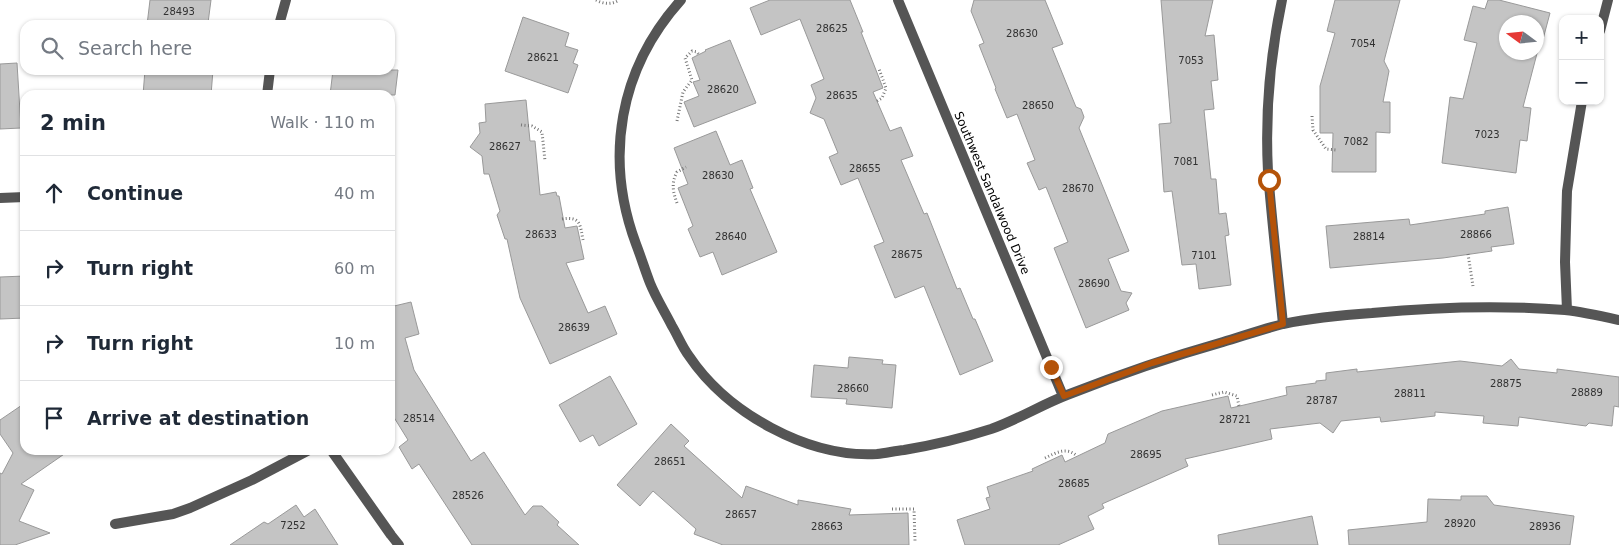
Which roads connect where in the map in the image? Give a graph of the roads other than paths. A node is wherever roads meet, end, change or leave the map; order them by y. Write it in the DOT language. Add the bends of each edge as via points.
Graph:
graph roads {
  1 [pos="286,0"];
  2 [pos="681,0"];
  3 [pos="898,0"];
  4 [pos="1282,0"];
  5 [pos="1608,0"];
  6 [pos="1604,16"];
  7 [pos="280,20"];
  8 [pos="269,75"];
  9 [pos="268,90"];
  10 [pos="1581,105"];
  11 [pos="20,197"];
  12 [pos="0,198"];
  13 [pos="1567,310"];
  14 [pos="1619,320"];
  15 [pos="1283,324"];
  16 [pos="1064,396"];
  17 [pos="300,455"];
  18 [pos="335,455"];
  19 [pos="115,524"];
  20 [pos="399,545"];
  1 -- 7 [label="street"];
  2 -- 16 [label="street" via="659,28 636,70 622,116 619,163 626,212 651,285 688,356 706,377 733,403 779,433 810,445 876,454 937,444 994,428"];
  3 -- 16 [label="street, Southwest Sandalwood Drive"];
  4 -- 15 [label="street" via="1268,99 1268,170"];
  5 -- 6 [label="street"];
  8 -- 9 [label="street"];
  10 -- 13 [label="street" via="1567,191"];
  11 -- 12 [label="street"];
  13 -- 14 [label="street"];
  13 -- 15 [label="street" via="1425,308"];
  15 -- 16 [label="street" via="1152,363"];
  17 -- 19 [label="street" via="190,508"];
  18 -- 20 [label="street"];
}
